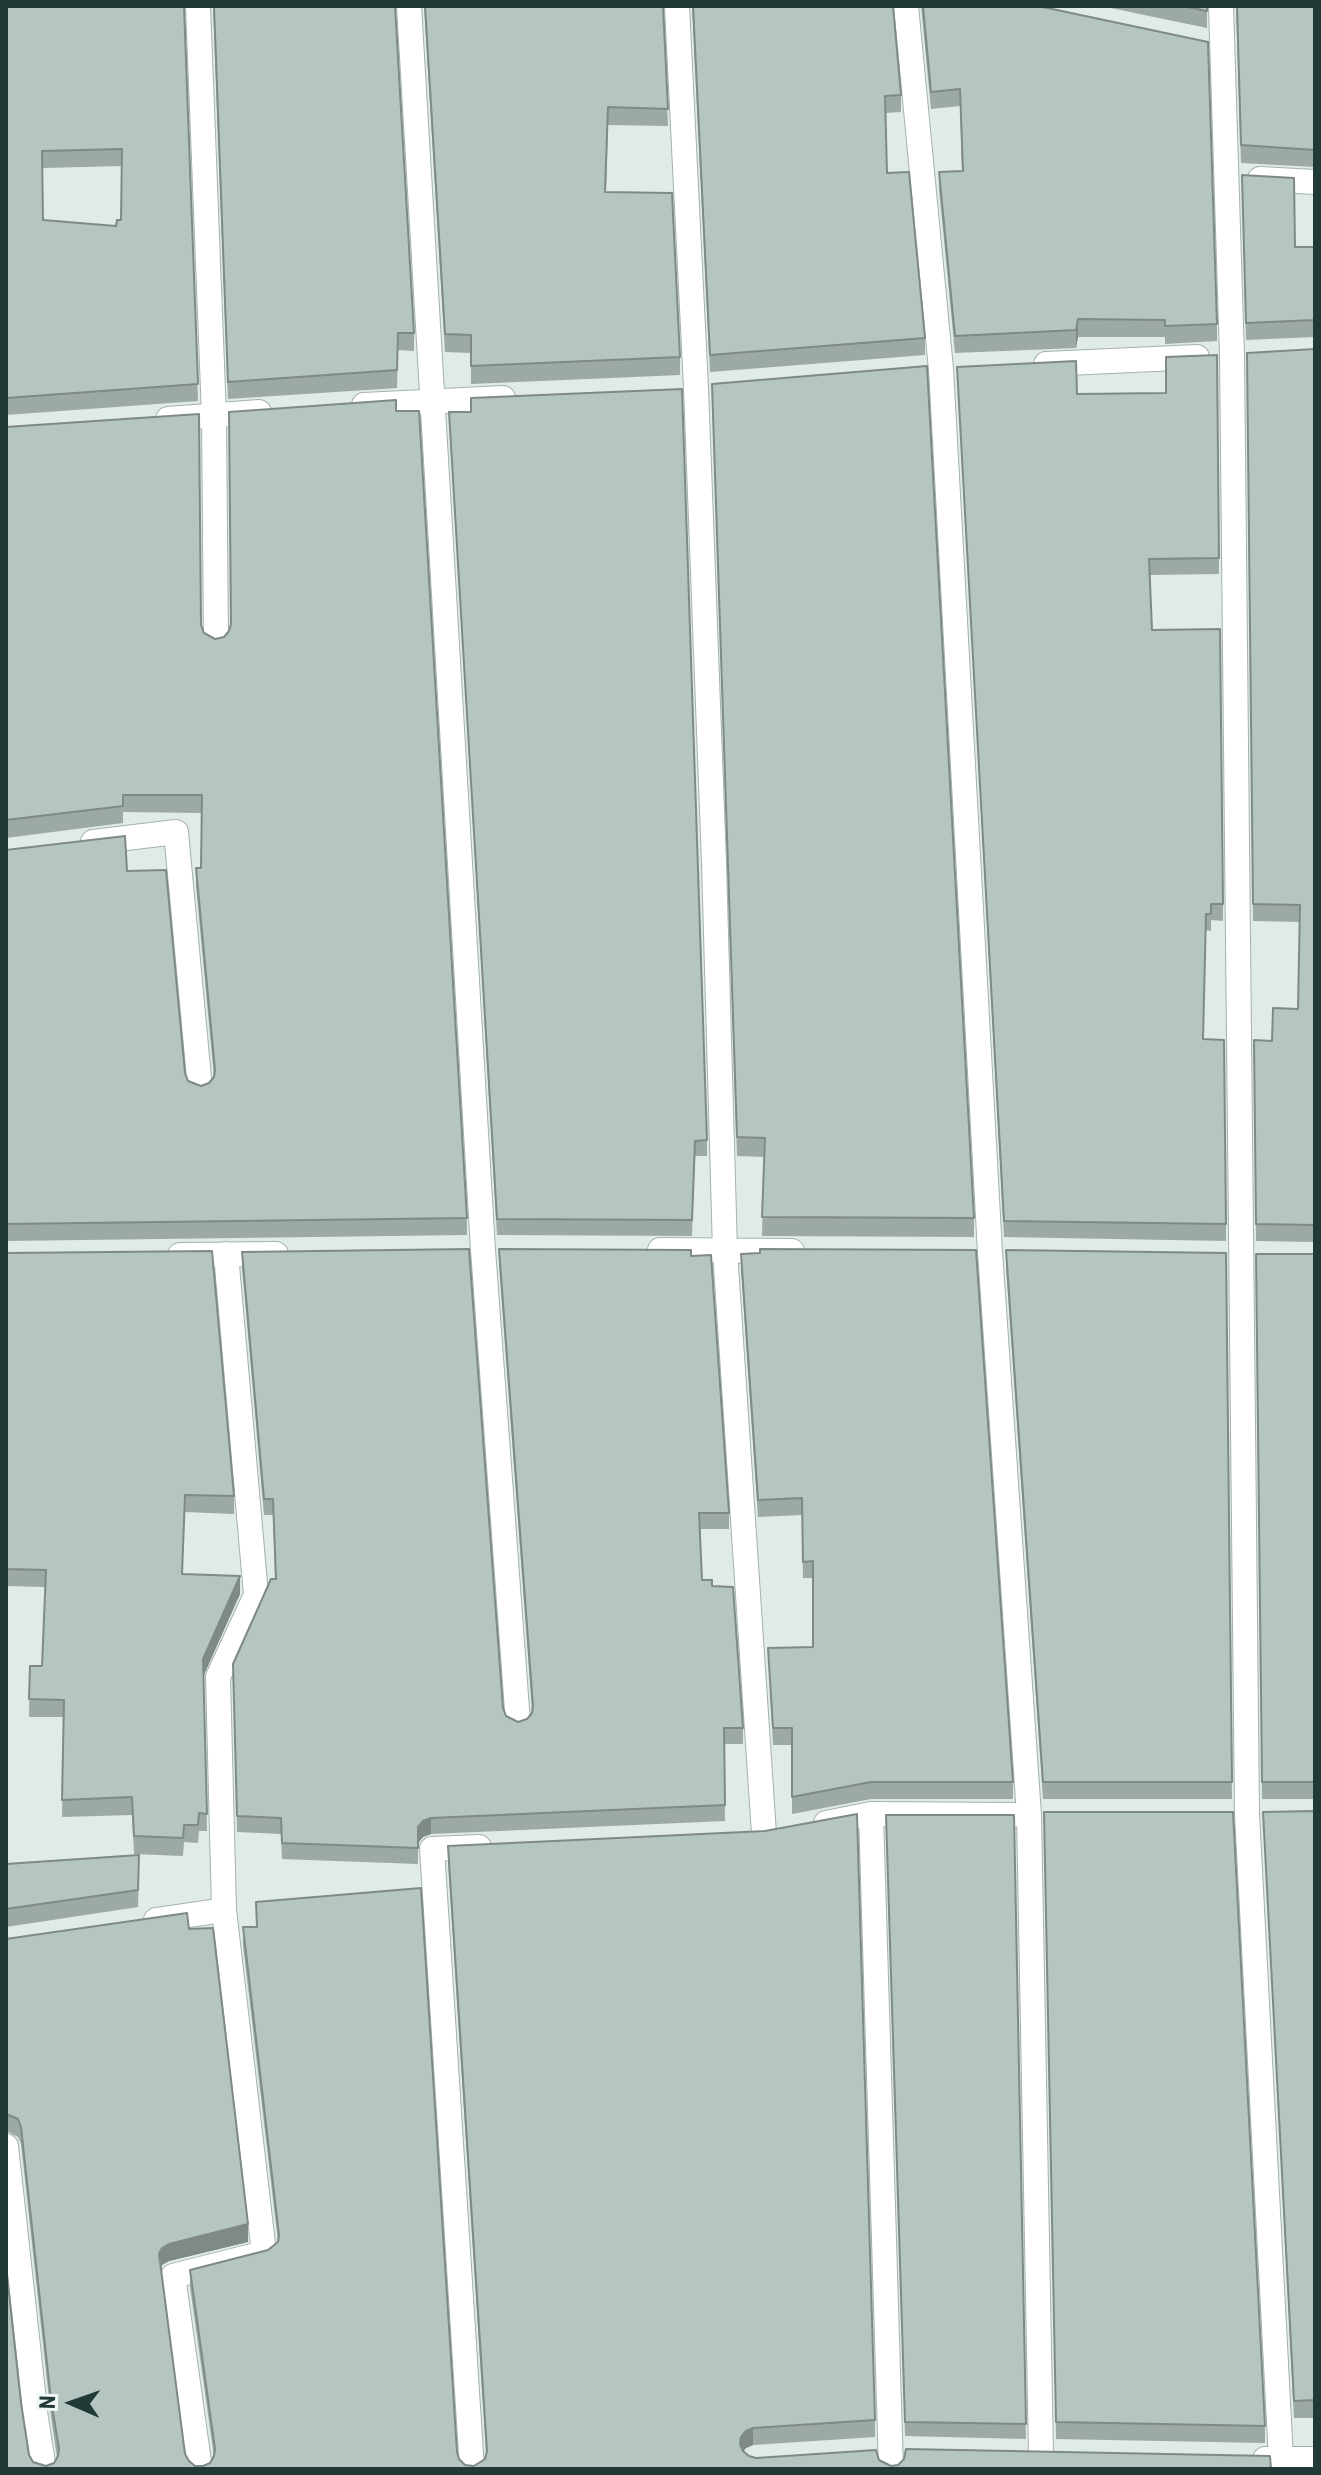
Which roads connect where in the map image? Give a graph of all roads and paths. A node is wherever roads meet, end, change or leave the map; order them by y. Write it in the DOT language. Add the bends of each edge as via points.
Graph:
graph roads {
  1 [pos="198,6"];
  2 [pos="409,6"];
  3 [pos="677,6"];
  4 [pos="906,6"];
  5 [pos="1221,6"];
  6 [pos="1193,41"];
  7 [pos="1222,47"];
  8 [pos="1226,177"];
  9 [pos="1315,182"];
  10 [pos="1259,355"];
  11 [pos="1232,356"];
  12 [pos="1017,366"];
  13 [pos="726,385"];
  14 [pos="696,388"];
  15 [pos="667,391"];
  16 [pos="528,397"];
  17 [pos="434,400"];
  18 [pos="340,407"];
  19 [pos="277,411"];
  20 [pos="214,416"];
  21 [pos="140,421"];
  22 [pos="216,642"];
  23 [pos="68,845"];
  24 [pos="200,1089"];
  25 [pos="483,1250"];
  26 [pos="513,1250"];
  27 [pos="634,1250"];
  28 [pos="453,1251"];
  29 [pos="725,1251"];
  30 [pos="819,1251"];
  31 [pos="302,1253"];
  32 [pos="226,1254"];
  33 [pos="163,1255"];
  34 [pos="1233,1256"];
  35 [pos="1271,1256"];
  36 [pos="518,1723"];
  37 [pos="871,1814"];
  38 [pos="1239,1814"];
  39 [pos="1274,1814"];
  40 [pos="1037,1815"];
  41 [pos="810,1826"];
  42 [pos="764,1834"];
  43 [pos="495,1846"];
  44 [pos="224,1910"];
  45 [pos="131,1924"];
  46 [pos="6,2146"];
  47 [pos="861,2453"];
  48 [pos="1011,2454"];
  49 [pos="1041,2455"];
  50 [pos="1068,2455"];
  51 [pos="896,2457"];
  52 [pos="1249,2459"];
  53 [pos="1281,2459"];
  54 [pos="1315,2459"];
  55 [pos="44,2469"];
  56 [pos="200,2469"];
  57 [pos="472,2469"];
  1 -- 20 [label="street"];
  2 -- 17 [label="street"];
  3 -- 14 [label="street"];
  4 -- 40 [label="street" via="941,369 990,1252"];
  5 -- 7 [label="street"];
  6 -- 7 [label="street"];
  7 -- 8 [label="street"];
  8 -- 9 [label="street"];
  8 -- 11 [label="street"];
  10 -- 11 [label="street"];
  11 -- 12 [label="street"];
  11 -- 34 [label="street"];
  13 -- 14 [label="street"];
  14 -- 15 [label="street"];
  14 -- 29 [label="street"];
  16 -- 17 [label="street"];
  17 -- 18 [label="street"];
  17 -- 25 [label="street"];
  19 -- 20 [label="street"];
  20 -- 21 [label="street"];
  20 -- 22 [label="street"];
  23 -- 24 [label="street" via="176,832"];
  25 -- 26 [label="street"];
  25 -- 28 [label="street"];
  25 -- 36 [label="street"];
  27 -- 29 [label="street"];
  29 -- 30 [label="street"];
  29 -- 42 [label="street"];
  31 -- 32 [label="street"];
  32 -- 33 [label="street"];
  32 -- 44 [label="street" via="256,1595 218,1677"];
  34 -- 35 [label="street"];
  34 -- 38 [label="street"];
  37 -- 40 [label="street"];
  37 -- 41 [label="street"];
  37 -- 51 [label="street"];
  38 -- 39 [label="street"];
  38 -- 53 [label="street"];
  40 -- 49 [label="street"];
  43 -- 57 [label="street" via="432,1849"];
  44 -- 45 [label="street"];
  44 -- 56 [label="street" via="264,2253 173,2276"];
  46 -- 55 [label="street"];
  47 -- 51 [label="street"];
  48 -- 49 [label="street"];
  49 -- 50 [label="street"];
  52 -- 53 [label="street"];
  53 -- 54 [label="street"];
}
